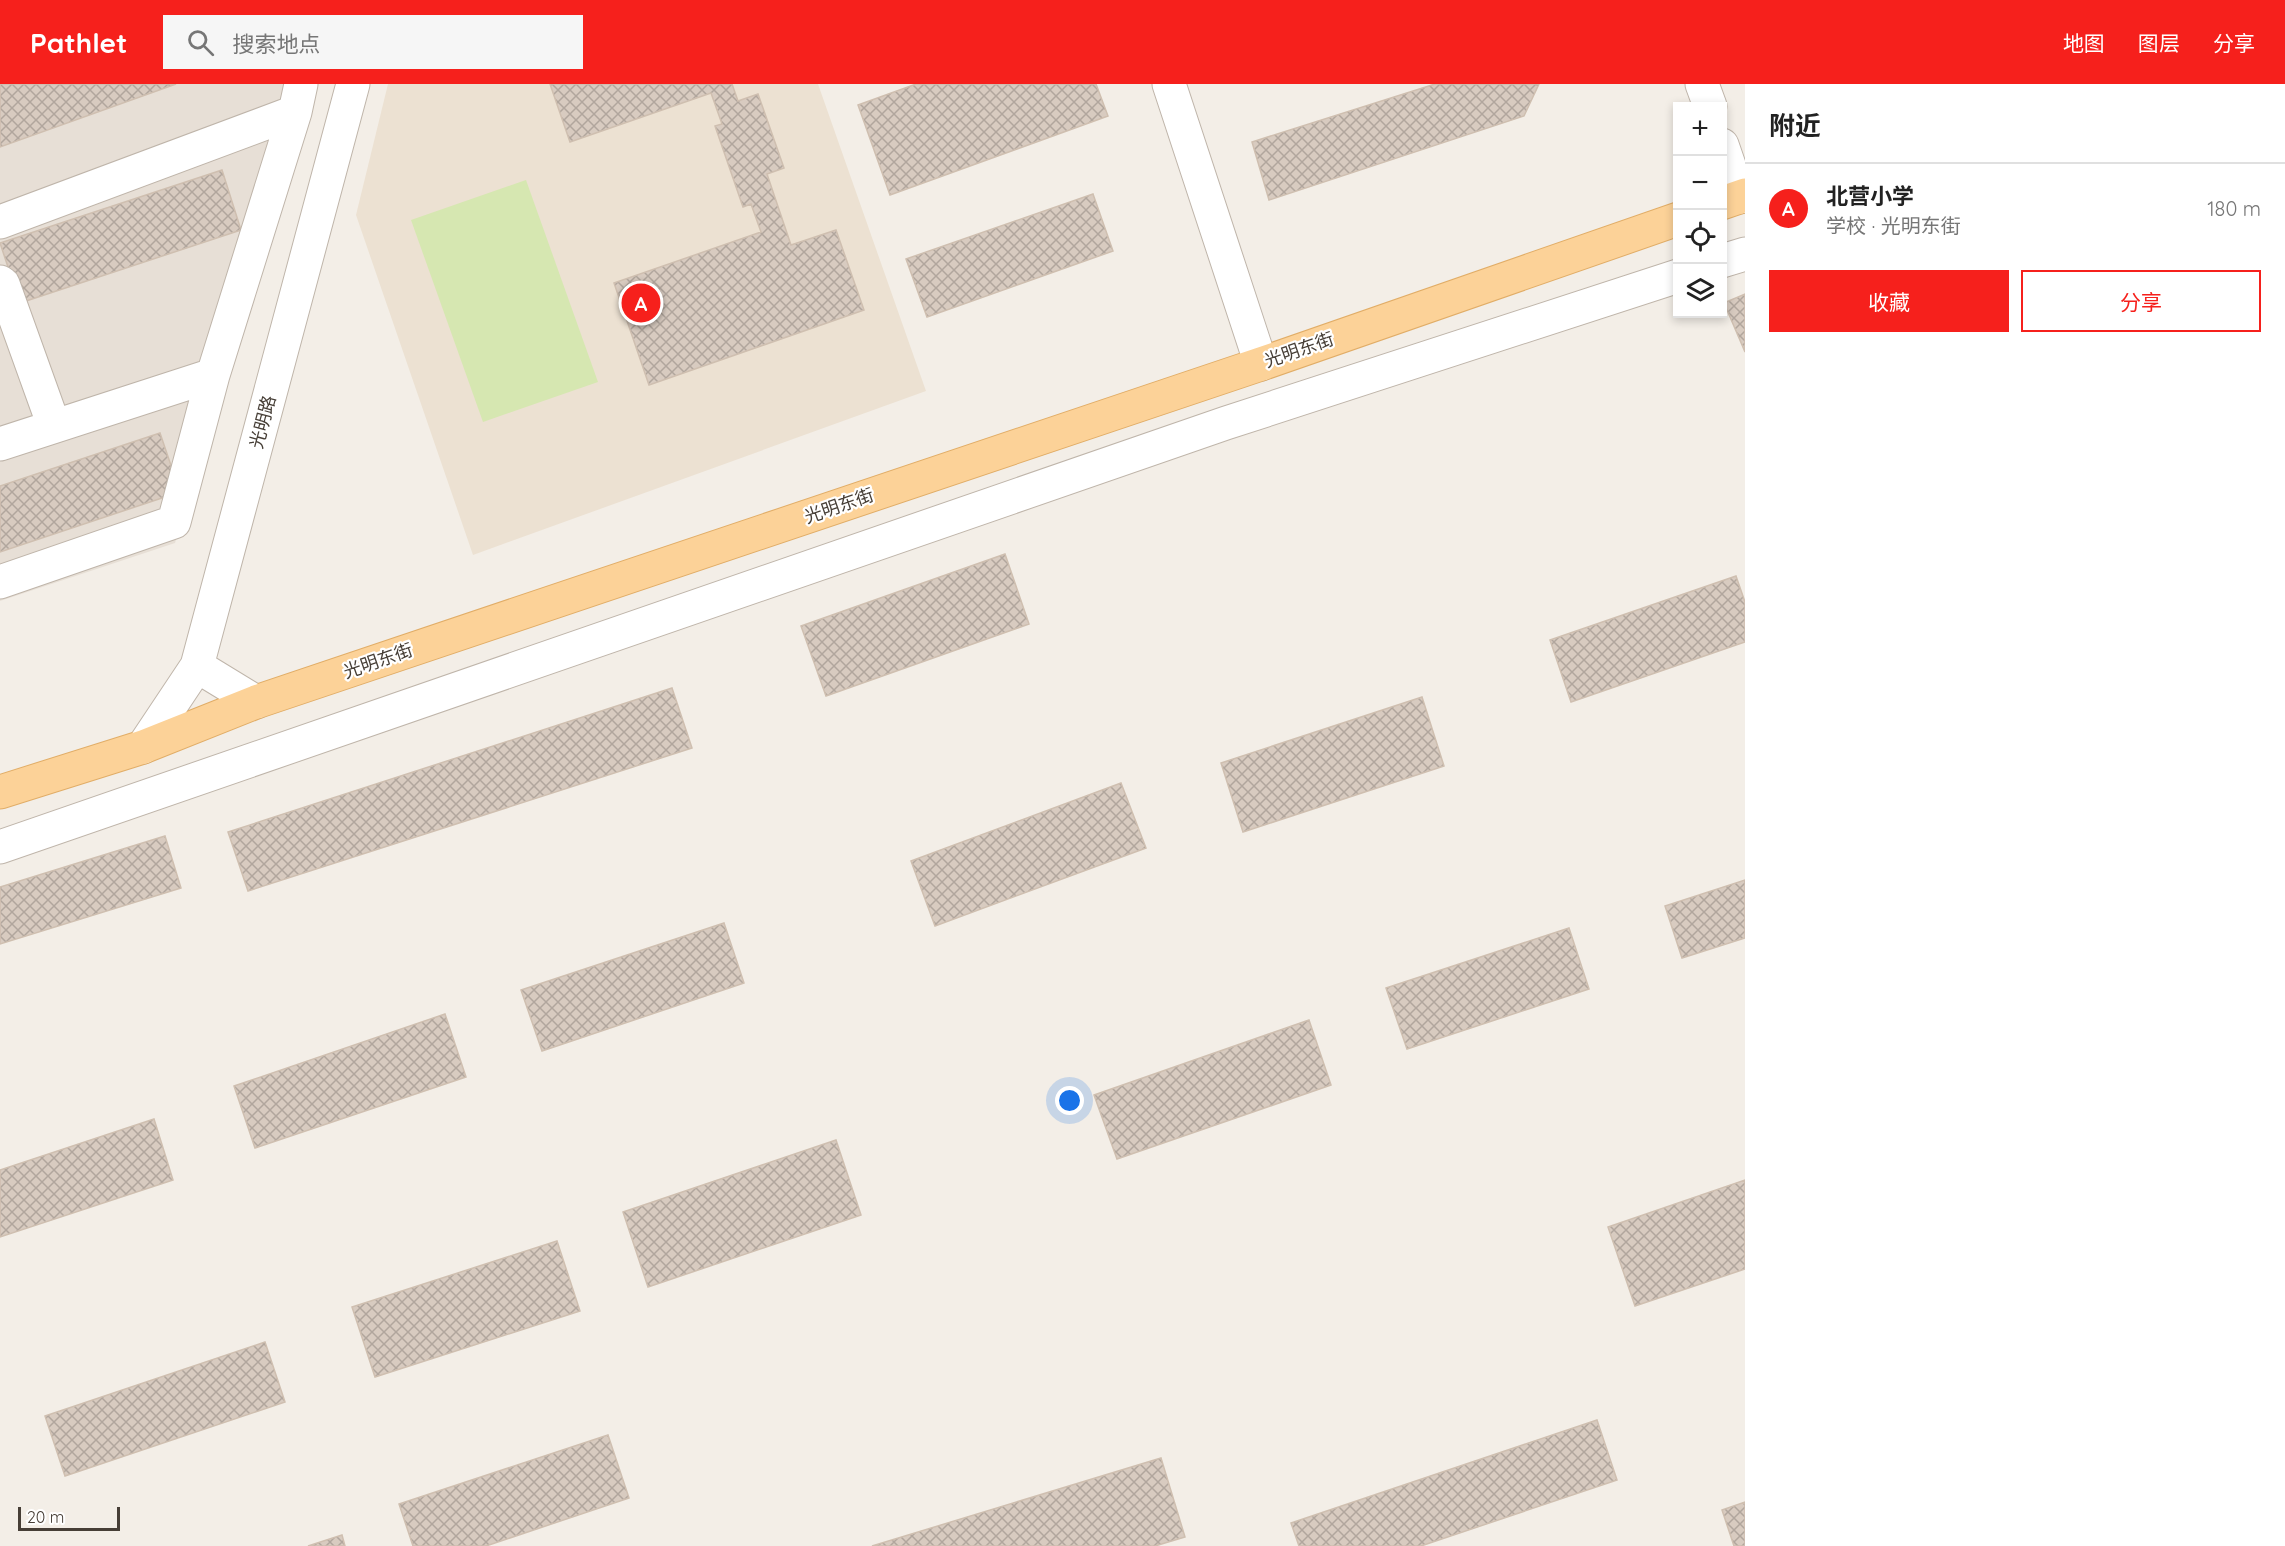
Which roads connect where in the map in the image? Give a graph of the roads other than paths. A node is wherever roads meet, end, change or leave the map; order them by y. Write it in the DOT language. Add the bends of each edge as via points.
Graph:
graph roads {
  1 [pos="353,84"];
  2 [pos="1169,84"];
  3 [pos="1702,84"];
  4 [pos="298,98"];
  5 [pos="1709,102"];
  6 [pos="1725,156"];
  7 [pos="1736,199"];
  8 [pos="1673,220"];
  9 [pos="0,222"];
  10 [pos="1745,254"];
  11 [pos="1727,259"];
  12 [pos="1673,277"];
  13 [pos="0,282"];
  14 [pos="1261,364"];
  15 [pos="213,375"];
  16 [pos="54,426"];
  17 [pos="0,444"];
  18 [pos="0,582"];
  19 [pos="197,666"];
  20 [pos="256,702"];
  21 [pos="143,747"];
  22 [pos="0,792"];
  23 [pos="0,847"];
  1 -- 19 [label="street, 光明路"];
  2 -- 14 [label="street"];
  3 -- 5 [label="street"];
  4 -- 9 [label="street"];
  4 -- 15 [label="street"];
  6 -- 7 [label="street"];
  8 -- 14 [label="main road, 光明东街"];
  10 -- 11 [label="street"];
  12 -- 23 [label="street" via="1226,423"];
  13 -- 16 [label="street"];
  14 -- 20 [label="main road, 光明东街"];
  15 -- 16 [label="street"];
  15 -- 18 [label="street" via="174,522"];
  16 -- 17 [label="street"];
  19 -- 20 [label="street"];
  19 -- 21 [label="street, 光明路"];
  20 -- 21 [label="main road, 光明东街"];
  21 -- 22 [label="main road, 光明东街"];
}
